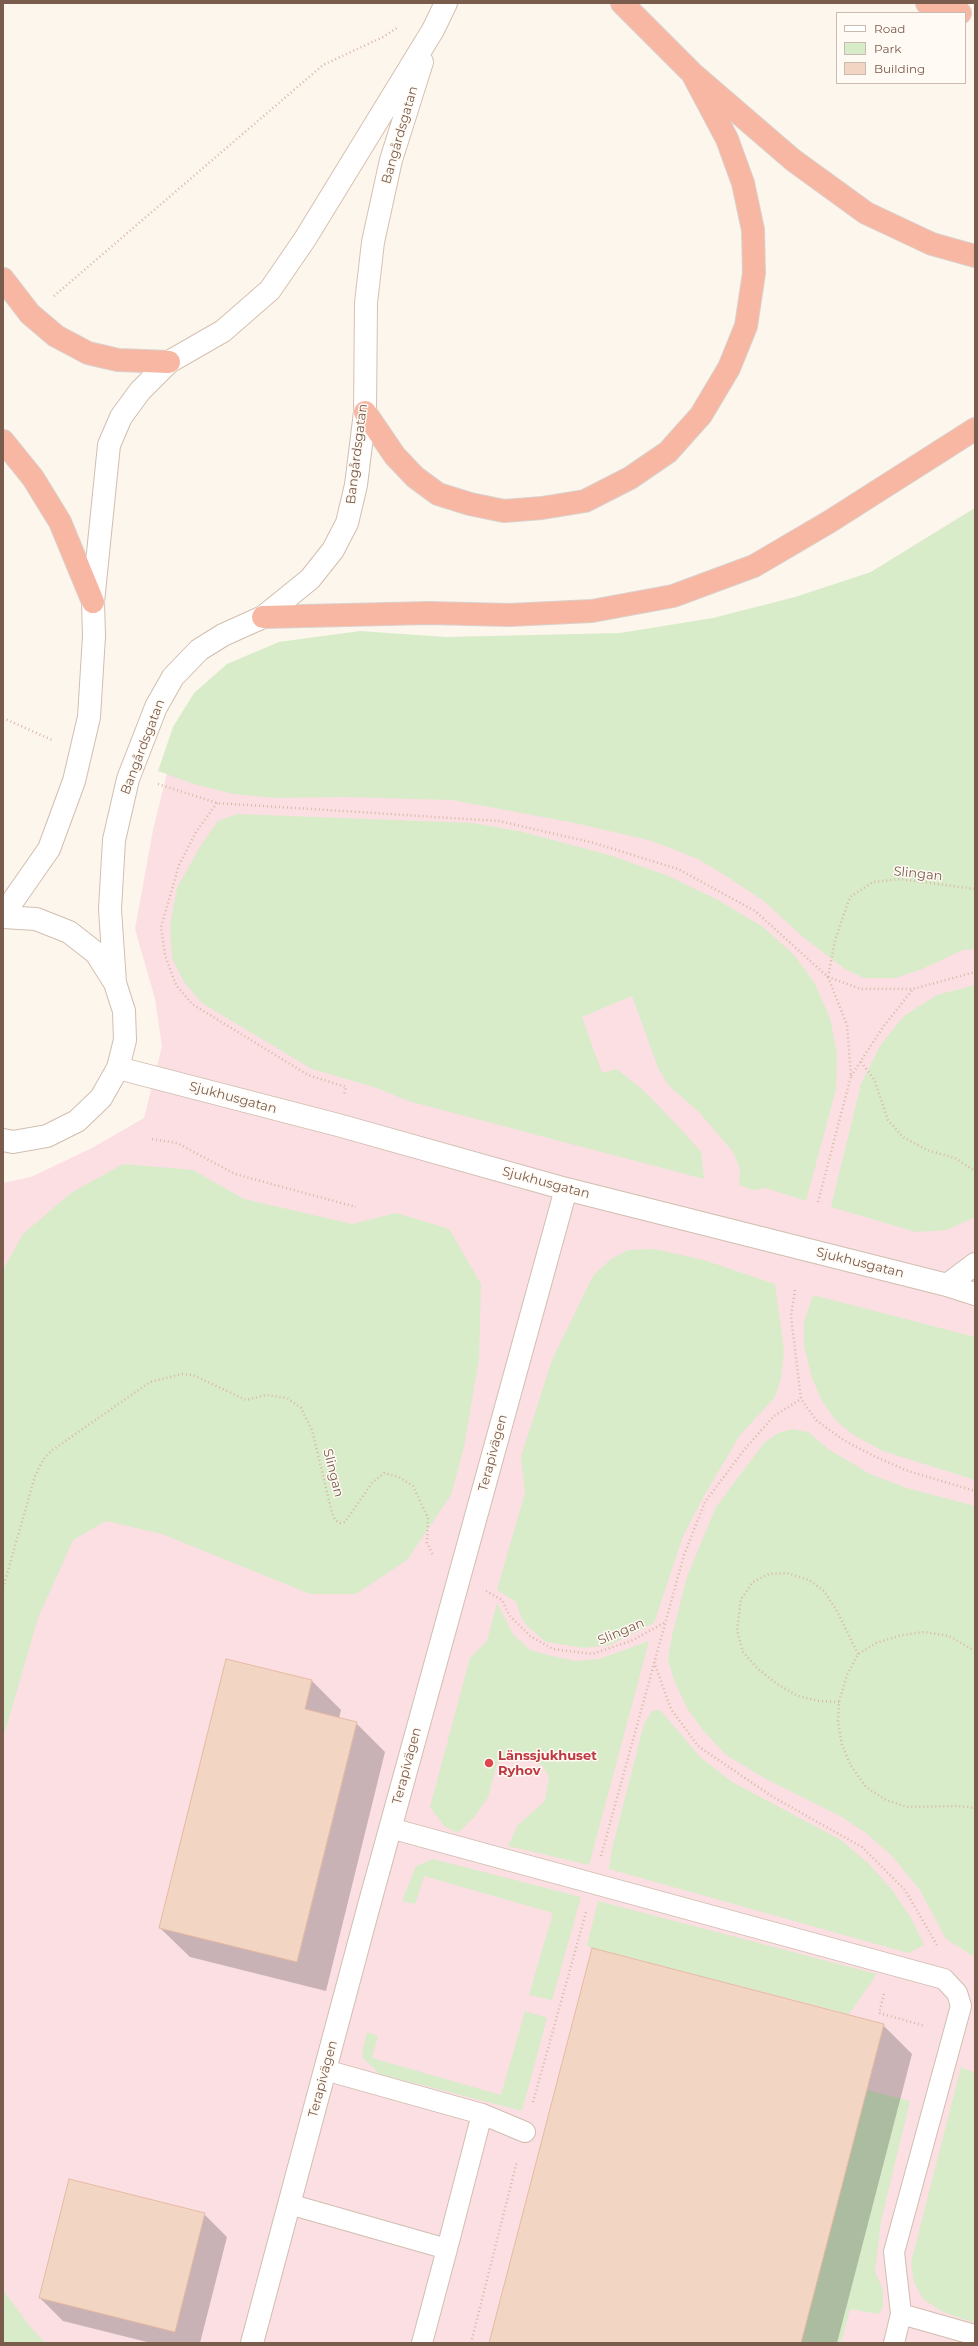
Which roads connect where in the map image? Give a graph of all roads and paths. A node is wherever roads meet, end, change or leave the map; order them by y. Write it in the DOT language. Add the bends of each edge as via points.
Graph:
graph roads {
  1 [pos="446,3"];
  2 [pos="622,3"];
  3 [pos="927,3"];
  4 [pos="957,12"];
  5 [pos="398,27"];
  6 [pos="432,30"];
  7 [pos="692,73"];
  8 [pos="975,256"];
  9 [pos="3,279"];
  10 [pos="49,300"];
  11 [pos="169,362"];
  12 [pos="365,412"];
  13 [pos="975,429"];
  14 [pos="3,441"];
  15 [pos="92,602"];
  16 [pos="264,617"];
  17 [pos="3,718"];
  18 [pos="60,743"];
  19 [pos="156,782"];
  20 [pos="216,804"];
  21 [pos="975,889"];
  22 [pos="3,916"];
  23 [pos="975,972"];
  24 [pos="828,977"];
  25 [pos="115,983"];
  26 [pos="913,989"];
  27 [pos="861,1062"];
  28 [pos="118,1068"];
  29 [pos="850,1076"];
  30 [pos="338,1125"];
  31 [pos="152,1139"];
  32 [pos="6,1143"];
  33 [pos="975,1171"];
  34 [pos="566,1189"];
  35 [pos="818,1202"];
  36 [pos="356,1207"];
  37 [pos="975,1264"];
  38 [pos="947,1285"];
  39 [pos="796,1290"];
  40 [pos="975,1294"];
  41 [pos="801,1399"];
  42 [pos="975,1491"];
  43 [pos="460,1576"];
  44 [pos="3,1588"];
  45 [pos="665,1623"];
  46 [pos="975,1651"];
  47 [pos="858,1654"];
  48 [pos="654,1662"];
  49 [pos="839,1702"];
  50 [pos="975,1808"];
  51 [pos="390,1828"];
  52 [pos="594,1883"];
  53 [pos="892,1965"];
  54 [pos="944,1978"];
  55 [pos="953,2034"];
  56 [pos="325,2070"];
  57 [pos="482,2114"];
  58 [pos="525,2132"];
  59 [pos="289,2204"];
  60 [pos="447,2249"];
  61 [pos="902,2314"];
  62 [pos="975,2335"];
  63 [pos="252,2343"];
  64 [pos="422,2343"];
  65 [pos="471,2343"];
  66 [pos="894,2343"];
  1 -- 6 [label="street, Bangårdsgatan"];
  2 -- 7 [label="highway"];
  3 -- 4 [label="highway"];
  5 -- 10 [label="path" via="383,37 324,65"];
  6 -- 11 [label="street, Bangårdsgatan" via="305,239 270,290 223,331"];
  6 -- 12 [label="street, Bangårdsgatan" via="391,160 373,242 366,303"];
  7 -- 8 [label="highway" via="793,160 866,213 932,244"];
  7 -- 12 [label="highway" via="727,139 742,183 753,230 754,273 746,326 729,368 701,415 668,452 630,478 585,501 504,511 470,504 432,490 395,456"];
  9 -- 11 [label="highway" via="30,314 56,336 88,354 118,360"];
  11 -- 15 [label="street, Bangårdsgatan" via="140,391 121,417 109,446"];
  12 -- 16 [label="street, Bangårdsgatan" via="356,485 347,523 333,550 310,579"];
  13 -- 16 [label="highway" via="829,522 754,566 674,596 592,611 509,615 430,613"];
  14 -- 15 [label="highway" via="33,478 60,522"];
  15 -- 22 [label="street, Bangårdsgatan" via="94,636 89,717 74,781 49,849"];
  16 -- 25 [label="street, Bangårdsgatan" via="223,635 199,650 173,677 156,707 128,779 114,840 110,909"];
  17 -- 18 [label="path"];
  19 -- 20 [label="path"];
  20 -- 24 [label="path" via="499,821 594,843 678,869 754,911"];
  20 -- 30 [label="path" via="196,832 179,865 161,927 165,955 176,985 192,1004 308,1075 346,1087"];
  21 -- 24 [label="path, Slingan" via="900,879 873,882 850,897 835,940"];
  22 -- 25 [label="street" via="36,919 69,932 96,953"];
  23 -- 26 [label="path"];
  24 -- 26 [label="path" via="861,989"];
  24 -- 29 [label="path" via="847,1025"];
  25 -- 28 [label="street" via="124,1011 125,1033"];
  26 -- 27 [label="path" via="883,1027"];
  27 -- 29 [label="path"];
  27 -- 33 [label="path" via="874,1079 888,1120 903,1137 927,1150 955,1158"];
  28 -- 30 [label="street, Sjukhusgatan"];
  28 -- 32 [label="street" via="101,1098 77,1121 47,1136"];
  29 -- 35 [label="path"];
  30 -- 34 [label="street, Sjukhusgatan"];
  31 -- 36 [label="path" via="177,1143 234,1174"];
  34 -- 38 [label="street, Sjukhusgatan"];
  34 -- 43 [label="street, Terapivägen"];
  37 -- 38 [label="street"];
  38 -- 40 [label="street, Sjukhusgatan"];
  39 -- 41 [label="path" via="791,1316"];
  41 -- 42 [label="path" via="817,1421 844,1441 908,1471"];
  41 -- 45 [label="path" via="774,1416 744,1450 705,1502 684,1555"];
  43 -- 44 [label="path, Slingan" via="437,1561 427,1543 428,1518 413,1486 399,1477 384,1474 372,1483 345,1522 340,1523 335,1520 332,1513 312,1430 301,1408 287,1398 266,1395 246,1400 193,1375 182,1374 150,1382 43,1460 33,1482"];
  43 -- 45 [label="path, Slingan" via="502,1600 510,1615 530,1636 553,1649 592,1654 631,1641"];
  43 -- 51 [label="street, Terapivägen"];
  45 -- 48 [label="path"];
  46 -- 47 [label="path" via="949,1636 925,1632 876,1642"];
  47 -- 49 [label="path" via="847,1676"];
  47 -- 49 [label="path" via="824,1591 809,1580 787,1574 769,1574 753,1582 741,1599 737,1630 743,1652 758,1669 798,1696"];
  48 -- 52 [label="path"];
  48 -- 54 [label="path" via="671,1709 698,1746 773,1797 862,1846 905,1890 936,1944"];
  49 -- 50 [label="path" via="838,1722 842,1745 851,1766 866,1787 886,1800 907,1807"];
  51 -- 52 [label="lane"];
  51 -- 56 [label="street, Terapivägen"];
  52 -- 53 [label="lane"];
  52 -- 58 [label="path"];
  53 -- 54 [label="lane"];
  53 -- 55 [label="path" via="879,2013"];
  54 -- 55 [label="lane" via="957,1993 962,2006"];
  55 -- 61 [label="lane" via="894,2252"];
  56 -- 57 [label="lane"];
  56 -- 59 [label="street, Terapivägen"];
  57 -- 58 [label="lane"];
  57 -- 60 [label="lane"];
  58 -- 65 [label="path"];
  59 -- 60 [label="lane"];
  59 -- 63 [label="street, Terapivägen"];
  60 -- 64 [label="lane"];
  61 -- 62 [label="lane"];
  61 -- 66 [label="lane"];
}
